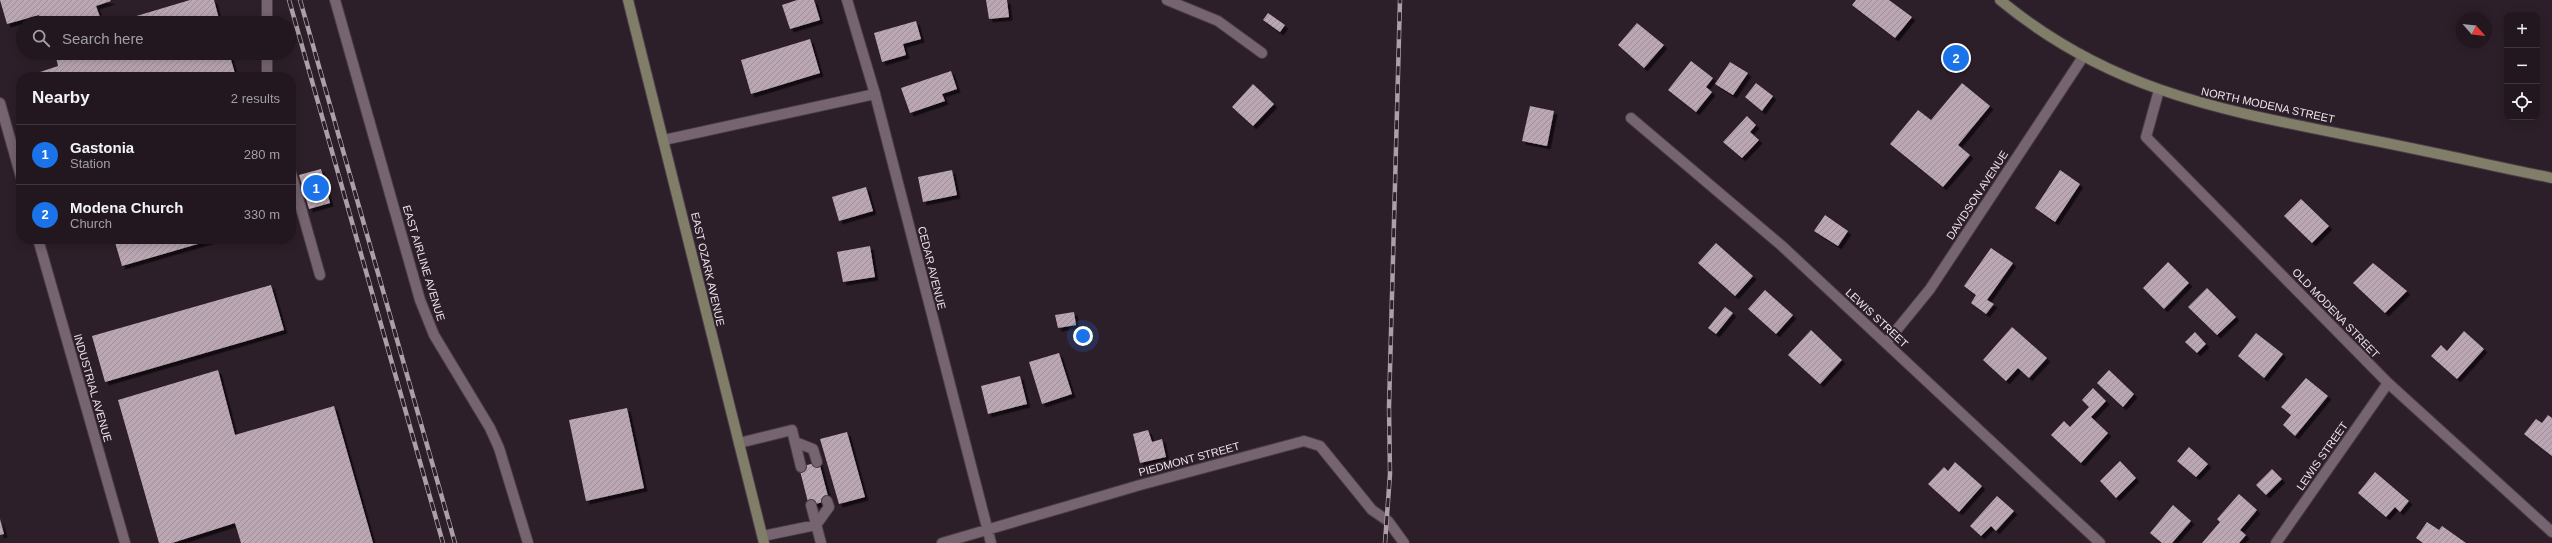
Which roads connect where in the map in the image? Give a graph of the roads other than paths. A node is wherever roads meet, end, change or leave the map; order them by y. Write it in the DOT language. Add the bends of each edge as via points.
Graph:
graph roads {
  1 [pos="267,0"];
  2 [pos="335,0"];
  3 [pos="628,0"];
  4 [pos="847,0"];
  5 [pos="1167,0"];
  6 [pos="2000,0"];
  7 [pos="267,16"];
  8 [pos="1262,53"];
  9 [pos="2083,58"];
  10 [pos="267,60"];
  11 [pos="267,72"];
  12 [pos="2159,90"];
  13 [pos="875,94"];
  14 [pos="0,103"];
  15 [pos="1631,118"];
  16 [pos="664,140"];
  17 [pos="16,159"];
  18 [pos="2552,178"];
  19 [pos="296,191"];
  20 [pos="39,244"];
  21 [pos="320,275"];
  22 [pos="1886,343"];
  23 [pos="2388,383"];
  24 [pos="795,442"];
  25 [pos="739,443"];
  26 [pos="816,462"];
  27 [pos="801,467"];
  28 [pos="827,501"];
  29 [pos="811,505"];
  30 [pos="816,525"];
  31 [pos="987,529"];
  32 [pos="2552,532"];
  33 [pos="763,540"];
  34 [pos="125,543"];
  35 [pos="528,543"];
  36 [pos="821,543"];
  37 [pos="942,543"];
  38 [pos="991,543"];
  39 [pos="1404,543"];
  40 [pos="2100,543"];
  41 [pos="2276,543"];
  1 -- 7 [label="street"];
  2 -- 35 [label="street, EAST AIRLINE AVENUE" via="420,300 434,335 490,428 499,448"];
  3 -- 16 [label="street, EAST OZARK AVENUE"];
  4 -- 13 [label="street, CEDAR AVENUE"];
  5 -- 8 [label="street" via="1218,21"];
  6 -- 9 [label="street, NORTH MODENA STREET"];
  9 -- 12 [label="street, NORTH MODENA STREET"];
  9 -- 22 [label="street, DAVIDSON AVENUE" via="1930,289"];
  10 -- 11 [label="street"];
  12 -- 18 [label="street, NORTH MODENA STREET" via="2248,115"];
  12 -- 23 [label="street, OLD MODENA STREET" via="2146,137"];
  13 -- 16 [label="street"];
  13 -- 31 [label="street, CEDAR AVENUE"];
  14 -- 17 [label="street"];
  15 -- 22 [label="street, LEWIS STREET" via="1782,246"];
  16 -- 25 [label="street, EAST OZARK AVENUE"];
  19 -- 21 [label="street"];
  20 -- 34 [label="street, INDUSTRIAL AVENUE"];
  22 -- 40 [label="street, LEWIS STREET"];
  23 -- 32 [label="street, OLD MODENA STREET"];
  23 -- 41 [label="street, LEWIS STREET"];
  24 -- 25 [label="street" via="792,430"];
  24 -- 26 [label="street" via="813,449"];
  24 -- 27 [label="street"];
  25 -- 33 [label="street, EAST OZARK AVENUE"];
  28 -- 30 [label="street" via="829,507"];
  29 -- 30 [label="street"];
  30 -- 33 [label="street"];
  30 -- 36 [label="street"];
  31 -- 37 [label="street, PIEDMONT STREET"];
  31 -- 38 [label="street, CEDAR AVENUE"];
  31 -- 39 [label="street, PIEDMONT STREET" via="1304,441 1320,446 1372,510 1388,521"];
}
